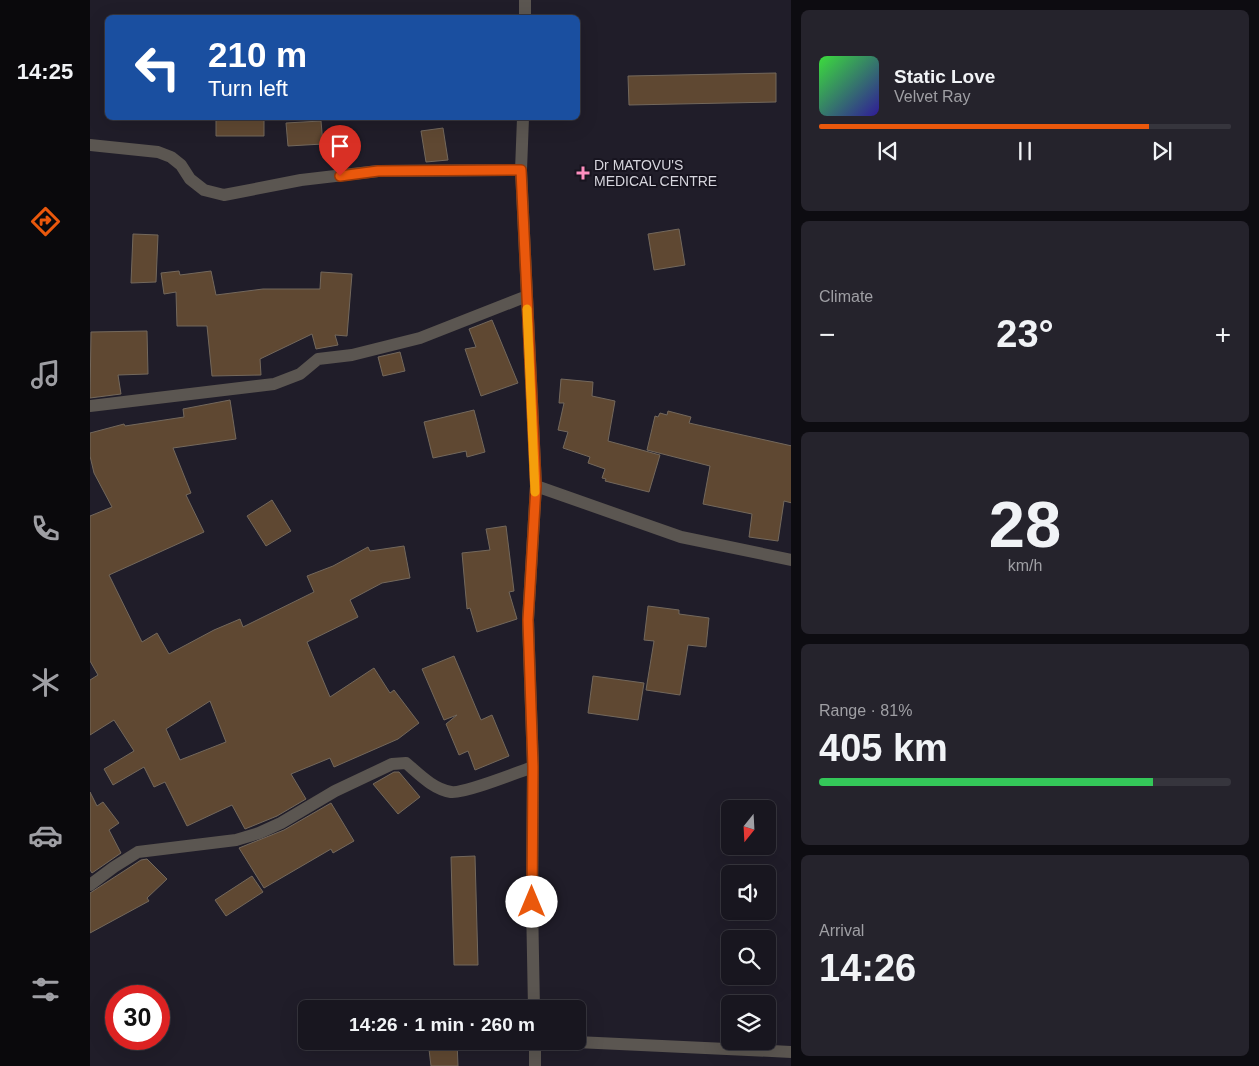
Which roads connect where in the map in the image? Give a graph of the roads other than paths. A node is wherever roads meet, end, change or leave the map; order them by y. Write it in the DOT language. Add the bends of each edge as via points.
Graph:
graph roads {
  1 [pos="525,0"];
  2 [pos="525,15"];
  3 [pos="523,120"];
  4 [pos="90,145"];
  5 [pos="521,170"];
  6 [pos="527,296"];
  7 [pos="90,406"];
  8 [pos="536,486"];
  9 [pos="791,560"];
  10 [pos="533,767"];
  11 [pos="90,885"];
  12 [pos="534,1000"];
  13 [pos="586,1042"];
  14 [pos="534,1050"];
  15 [pos="791,1052"];
  16 [pos="535,1066"];
  1 -- 2 [label="street"];
  3 -- 5 [label="street"];
  4 -- 5 [label="street" via="158,152 181,165 190,179 204,190 224,195 301,180 378,171"];
  5 -- 6 [label="street"];
  6 -- 7 [label="street" via="420,338 352,355 318,359 300,374 274,384"];
  6 -- 8 [label="street"];
  8 -- 9 [label="street" via="681,537"];
  8 -- 10 [label="street" via="528,620"];
  10 -- 11 [label="street" via="453,792 432,784 406,763 392,764 335,790 259,833 236,840 138,852"];
  10 -- 12 [label="street"];
  13 -- 15 [label="street"];
  14 -- 16 [label="street"];
}
